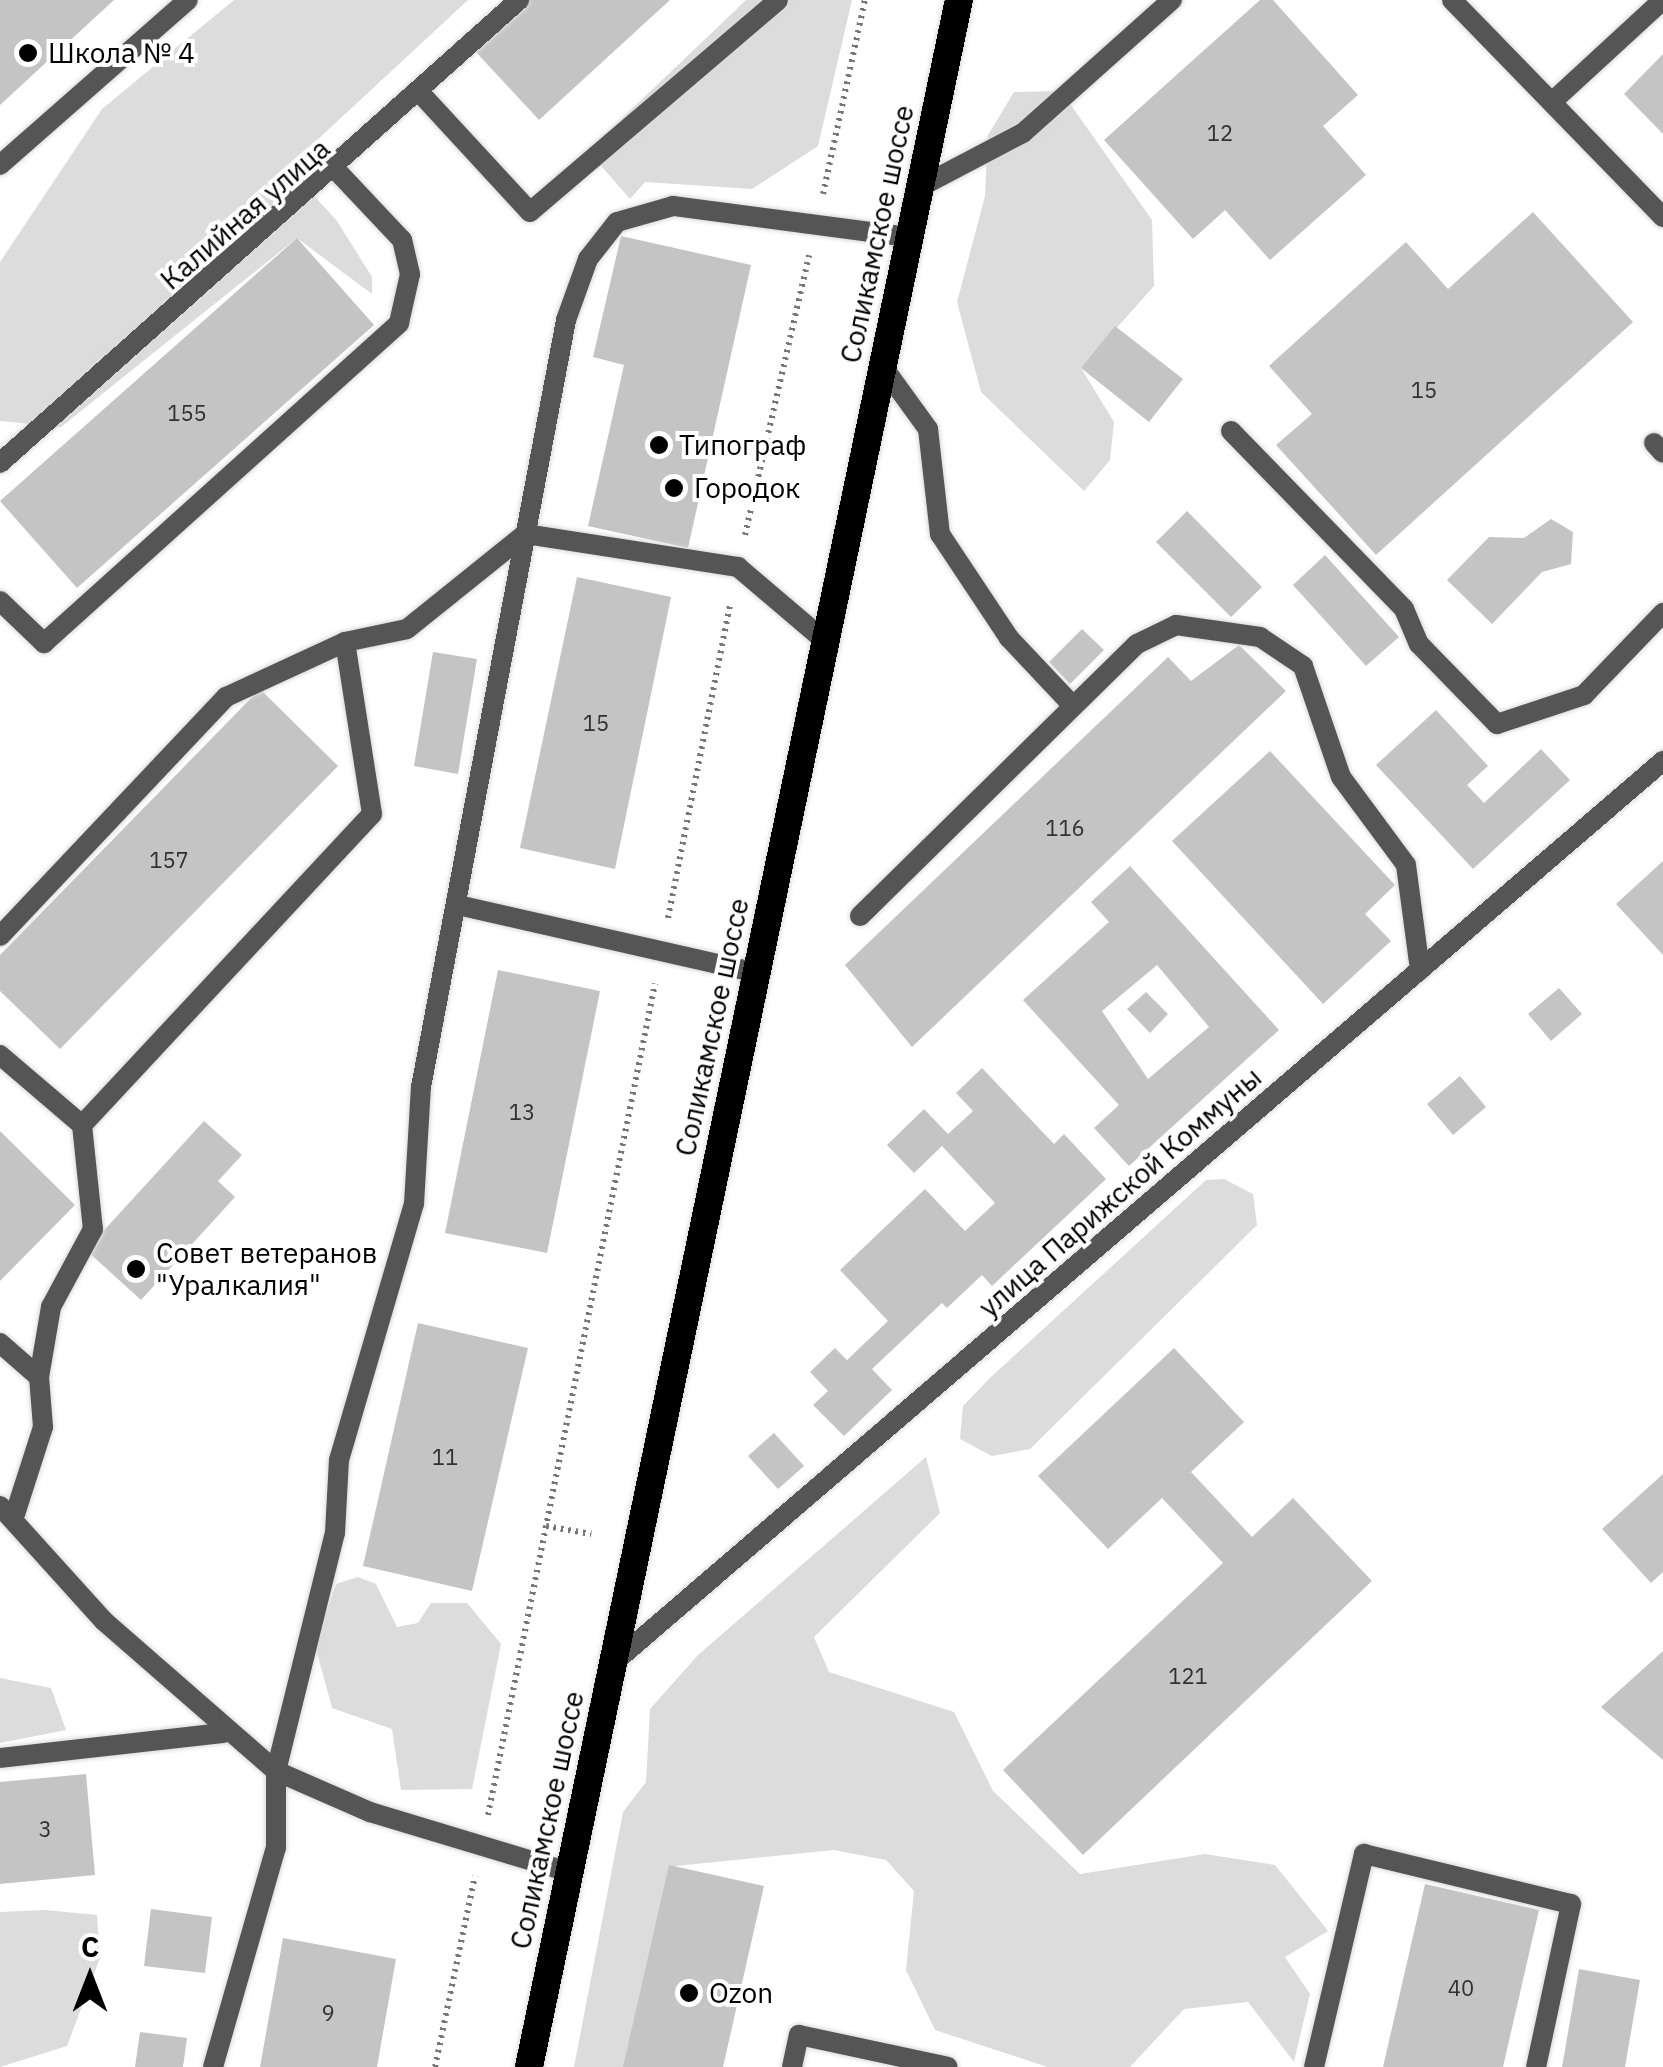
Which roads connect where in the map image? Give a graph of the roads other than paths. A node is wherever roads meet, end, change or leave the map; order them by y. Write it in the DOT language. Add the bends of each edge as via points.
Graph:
graph roads {
  1 [pos="188,0"];
  2 [pos="519,0"];
  3 [pos="778,0"];
  4 [pos="960,0"];
  5 [pos="1172,0"];
  6 [pos="1452,0"];
  7 [pos="1663,0"];
  8 [pos="422,95"];
  9 [pos="1553,101"];
  10 [pos="0,165"];
  11 [pos="336,171"];
  12 [pos="920,188"];
  13 [pos="1663,217"];
  14 [pos="910,237"];
  15 [pos="883,367"];
  16 [pos="1231,430"];
  17 [pos="0,463"];
  18 [pos="525,534"];
  19 [pos="0,601"];
  20 [pos="1663,612"];
  21 [pos="345,642"];
  22 [pos="826,642"];
  23 [pos="1073,706"];
  24 [pos="1663,762"];
  25 [pos="462,906"];
  26 [pos="860,916"];
  27 [pos="0,936"];
  28 [pos="1420,970"];
  29 [pos="756,973"];
  30 [pos="0,1054"];
  31 [pos="82,1124"];
  32 [pos="0,1343"];
  33 [pos="38,1378"];
  34 [pos="7,1510"];
  35 [pos="612,1664"];
  36 [pos="224,1733"];
  37 [pos="0,1758"];
  38 [pos="276,1771"];
  39 [pos="569,1872"];
  40 [pos="214,2067"];
  41 [pos="529,2067"];
  42 [pos="792,2067"];
  43 [pos="948,2067"];
  44 [pos="1314,2067"];
  45 [pos="1536,2067"];
  1 -- 10 [label="street"];
  2 -- 8 [label="street, Калийная улица"];
  3 -- 8 [label="street" via="530,212"];
  4 -- 12 [label="highway, Соликамское шоссе"];
  5 -- 12 [label="street" via="1023,133"];
  6 -- 9 [label="street"];
  7 -- 9 [label="street"];
  8 -- 11 [label="street, Калийная улица"];
  9 -- 13 [label="street"];
  11 -- 17 [label="street, Калийная улица"];
  11 -- 19 [label="street" via="402,240 410,274 399,323 44,643"];
  12 -- 14 [label="highway, Соликамское шоссе"];
  14 -- 15 [label="highway, Соликамское шоссе"];
  14 -- 18 [label="street" via="673,206 618,222 588,259 566,320"];
  15 -- 22 [label="highway, Соликамское шоссе"];
  15 -- 23 [label="street" via="928,429 940,534 1009,638"];
  16 -- 20 [label="street" via="1404,608 1419,644 1498,724 1584,695"];
  18 -- 21 [label="street" via="407,629"];
  18 -- 22 [label="street" via="738,568"];
  18 -- 25 [label="street"];
  21 -- 27 [label="street" via="226,697"];
  21 -- 31 [label="street" via="372,814"];
  22 -- 29 [label="highway, Соликамское шоссе"];
  23 -- 26 [label="street"];
  23 -- 28 [label="street" via="1137,644 1176,624 1260,637 1302,666 1341,777 1406,864"];
  24 -- 28 [label="street, улица Парижской Коммуны"];
  25 -- 29 [label="street"];
  25 -- 38 [label="street" via="420,1087 414,1204 338,1460 335,1533"];
  28 -- 35 [label="street, улица Парижской Коммуны"];
  29 -- 35 [label="highway, Соликамское шоссе"];
  30 -- 31 [label="street"];
  31 -- 33 [label="street" via="93,1229 51,1308"];
  32 -- 33 [label="street"];
  33 -- 34 [label="street" via="44,1427"];
  34 -- 36 [label="street" via="104,1620"];
  35 -- 39 [label="highway, Соликамское шоссе"];
  36 -- 37 [label="street"];
  36 -- 38 [label="street"];
  38 -- 39 [label="street"];
  38 -- 40 [label="street" via="276,1848"];
  39 -- 41 [label="highway, Соликамское шоссе"];
  42 -- 43 [label="street" via="799,2035"];
  44 -- 45 [label="street" via="1364,1854 1571,1904"];
}
